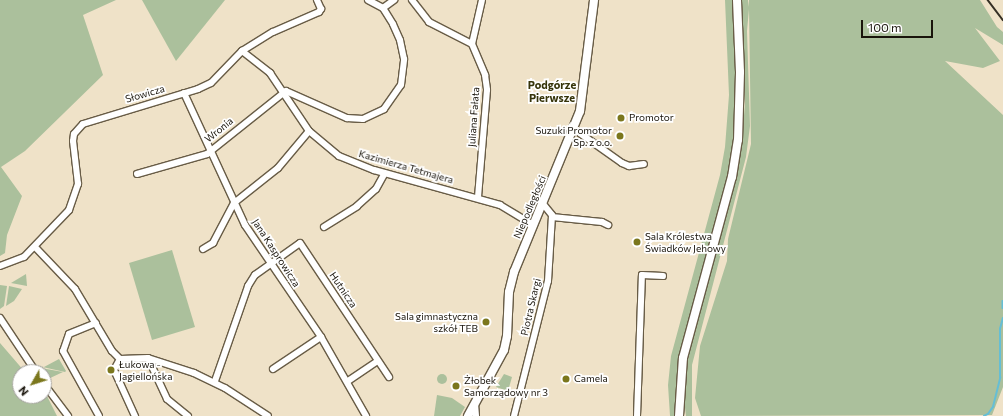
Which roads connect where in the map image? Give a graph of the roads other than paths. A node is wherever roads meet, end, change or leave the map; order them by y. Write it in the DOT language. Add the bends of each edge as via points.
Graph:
graph roads {
  1 [pos="317,0"];
  2 [pos="368,0"];
  3 [pos="394,0"];
  4 [pos="412,0"];
  5 [pos="482,0"];
  6 [pos="594,0"];
  7 [pos="737,0"];
  8 [pos="383,8"];
  9 [pos="472,44"];
  10 [pos="242,51"];
  11 [pos="284,92"];
  12 [pos="184,93"];
  13 [pos="574,129"];
  14 [pos="309,131"];
  15 [pos="210,149"];
  16 [pos="644,164"];
  17 [pos="385,173"];
  18 [pos="137,174"];
  19 [pos="478,198"];
  20 [pos="234,203"];
  21 [pos="543,204"];
  22 [pos="552,217"];
  23 [pos="533,225"];
  24 [pos="608,225"];
  25 [pos="324,227"];
  26 [pos="34,247"];
  27 [pos="203,249"];
  28 [pos="270,263"];
  29 [pos="0,266"];
  30 [pos="663,276"];
  31 [pos="0,318"];
  32 [pos="96,323"];
  33 [pos="321,337"];
  34 [pos="148,358"];
  35 [pos="120,359"];
  36 [pos="378,361"];
  37 [pos="30,364"];
  38 [pos="273,369"];
  39 [pos="389,377"];
  40 [pos="348,381"];
  41 [pos="215,382"];
  42 [pos="52,395"];
  43 [pos="680,398"];
  44 [pos="68,416"];
  45 [pos="99,416"];
  46 [pos="135,416"];
  47 [pos="188,416"];
  48 [pos="268,416"];
  49 [pos="366,416"];
  50 [pos="471,416"];
  51 [pos="514,416"];
  52 [pos="637,416"];
  53 [pos="679,416"];
  54 [pos="682,416"];
  1 -- 10 [label="street, Słowicza" via="321,9 319,12 273,32"];
  2 -- 8 [label="street"];
  3 -- 8 [label="street"];
  4 -- 9 [label="street" via="429,22"];
  5 -- 9 [label="street"];
  6 -- 13 [label="main road, Niepodległości" via="584,94"];
  7 -- 43 [label="main road" via="740,72 738,140 732,177 683,358"];
  8 -- 11 [label="street" via="397,33 404,59 401,85 384,109 371,118 347,118 294,93"];
  9 -- 19 [label="street, Juliana Fałata" via="485,75 487,90"];
  10 -- 11 [label="street, Kazimierza Tetmajera" via="270,73"];
  10 -- 12 [label="street, Słowicza" via="211,83"];
  11 -- 14 [label="street, Kazimierza Tetmajera"];
  11 -- 15 [label="street, Wronia"];
  12 -- 15 [label="street, Jana Kasprowicza"];
  12 -- 26 [label="street, Słowicza" via="89,120 79,127 73,141 78,184 75,196 69,210"];
  13 -- 16 [label="street" via="622,163 629,166"];
  13 -- 21 [label="main road, Niepodległości"];
  14 -- 17 [label="street, Kazimierza Tetmajera" via="339,156"];
  14 -- 20 [label="street" via="278,168"];
  15 -- 18 [label="street, Wronia" via="207,154"];
  15 -- 20 [label="street, Jana Kasprowicza"];
  17 -- 19 [label="street, Kazimierza Tetmajera"];
  17 -- 25 [label="street" via="376,189"];
  19 -- 23 [label="street, Kazimierza Tetmajera" via="500,205"];
  20 -- 27 [label="street" via="213,243"];
  20 -- 28 [label="street, Jana Kasprowicza"];
  21 -- 22 [label="street" via="550,210"];
  21 -- 23 [label="main road, Niepodległości"];
  22 -- 24 [label="street" via="602,222"];
  22 -- 51 [label="street, Piotra Skargi" via="548,281"];
  23 -- 50 [label="main road, Niepodległości" via="514,272 509,292 504,350"];
  26 -- 29 [label="street, Słowicza" via="24,257"];
  26 -- 32 [label="street" via="75,290"];
  28 -- 33 [label="street, Jana Kasprowicza"];
  28 -- 36 [label="street, Hutnicza" via="300,243"];
  28 -- 41 [label="street" via="255,275 243,295"];
  30 -- 52 [label="street" via="642,275"];
  31 -- 37 [label="street"];
  32 -- 35 [label="street" via="112,352"];
  32 -- 45 [label="street" via="69,334 63,351"];
  33 -- 38 [label="street"];
  33 -- 40 [label="street, Jana Kasprowicza"];
  34 -- 35 [label="street"];
  34 -- 41 [label="street"];
  34 -- 47 [label="street" via="167,399"];
  35 -- 46 [label="street" via="114,370"];
  36 -- 39 [label="street, Hutnicza"];
  36 -- 40 [label="street"];
  40 -- 49 [label="street, Jana Kasprowicza"];
  41 -- 48 [label="street"];
  42 -- 44 [label="street"];
  43 -- 53 [label="main road"];
  43 -- 54 [label="main road"];
}
